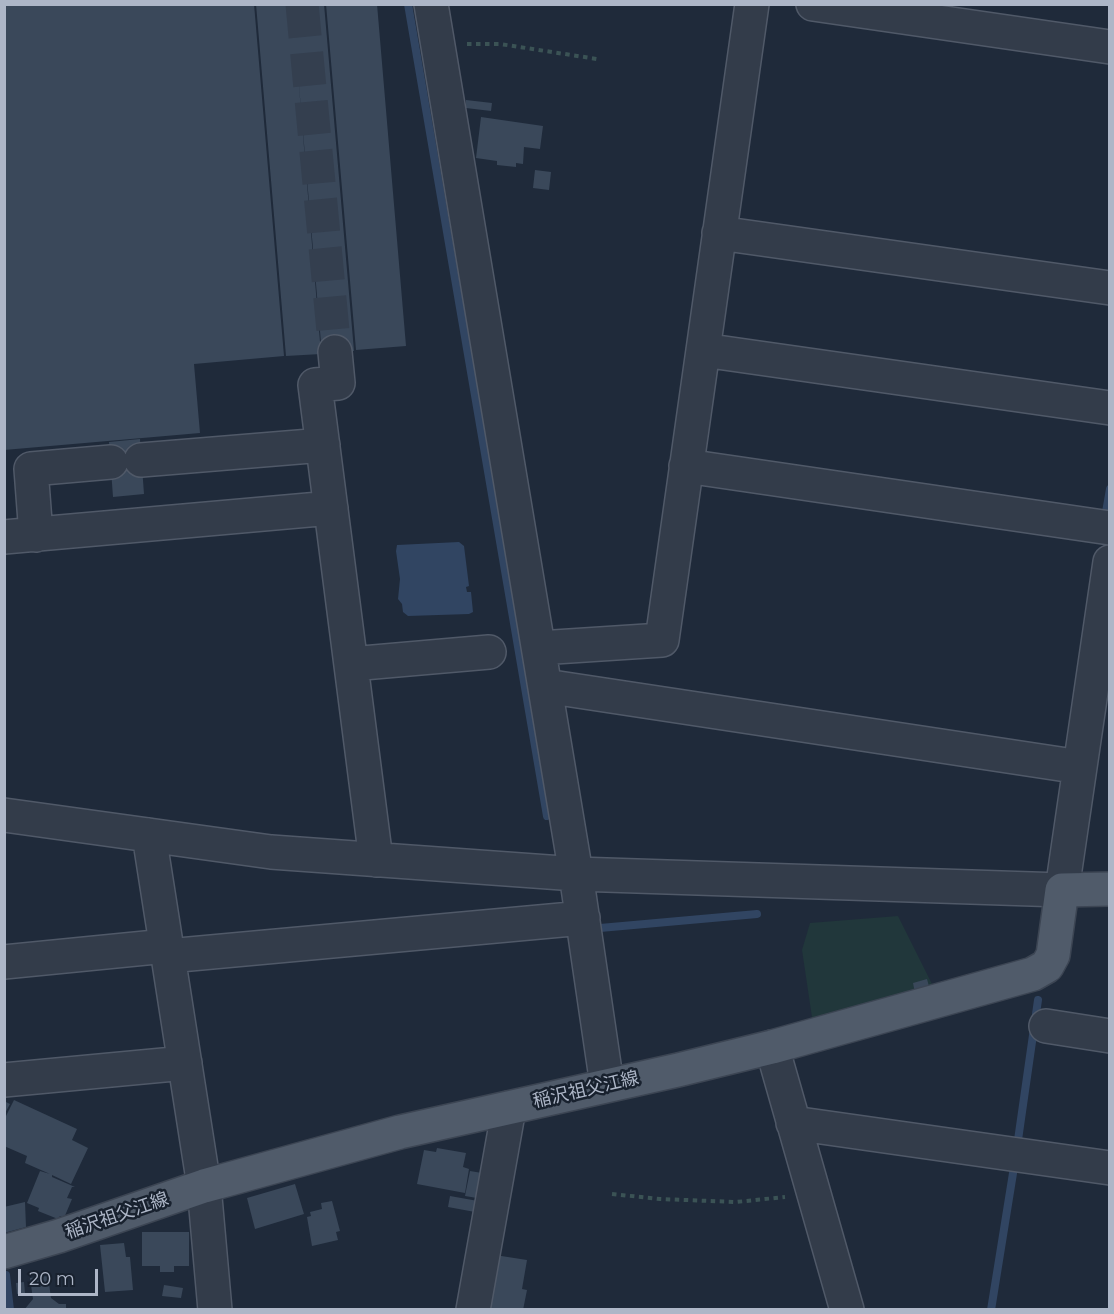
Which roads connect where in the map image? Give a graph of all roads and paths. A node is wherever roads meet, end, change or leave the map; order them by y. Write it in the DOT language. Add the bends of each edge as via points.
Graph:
graph roads {
  1 [pos="431,4"];
  2 [pos="752,4"];
  3 [pos="813,4"];
  4 [pos="438,44"];
  5 [pos="1110,47"];
  6 [pos="597,59"];
  7 [pos="719,233"];
  8 [pos="1110,288"];
  9 [pos="703,350"];
  10 [pos="335,352"];
  11 [pos="1110,408"];
  12 [pos="323,445"];
  13 [pos="686,466"];
  14 [pos="331,508"];
  15 [pos="1110,528"];
  16 [pos="20,536"];
  17 [pos="1110,562"];
  18 [pos="539,648"];
  19 [pos="489,652"];
  20 [pos="351,664"];
  21 [pos="545,686"];
  22 [pos="1080,767"];
  23 [pos="4,815"];
  24 [pos="149,836"];
  25 [pos="376,860"];
  26 [pos="576,874"];
  27 [pos="1110,889"];
  28 [pos="1062,890"];
  29 [pos="583,918"];
  30 [pos="167,951"];
  31 [pos="4,962"];
  32 [pos="1046,1026"];
  33 [pos="1110,1036"];
  34 [pos="772,1047"];
  35 [pos="185,1063"];
  36 [pos="4,1080"];
  37 [pos="607,1085"];
  38 [pos="509,1108"];
  39 [pos="794,1123"];
  40 [pos="1110,1168"];
  41 [pos="204,1186"];
  42 [pos="612,1194"];
  43 [pos="814,1194"];
  44 [pos="4,1252"];
  45 [pos="215,1310"];
  46 [pos="473,1310"];
  47 [pos="847,1310"];
  1 -- 4 [label="street"];
  2 -- 7 [label="street"];
  3 -- 5 [label="street"];
  4 -- 6 [label="path" via="500,44"];
  4 -- 18 [label="street"];
  7 -- 8 [label="street"];
  7 -- 9 [label="street"];
  9 -- 11 [label="street"];
  9 -- 13 [label="street"];
  10 -- 12 [label="street" via="338,383 315,385"];
  12 -- 14 [label="street"];
  12 -- 16 [label="street" via="31,469"];
  13 -- 15 [label="street"];
  13 -- 18 [label="street" via="662,640"];
  14 -- 16 [label="street"];
  14 -- 20 [label="street"];
  17 -- 22 [label="street"];
  18 -- 21 [label="street"];
  19 -- 20 [label="street"];
  20 -- 25 [label="street"];
  21 -- 22 [label="street"];
  21 -- 26 [label="street"];
  22 -- 28 [label="street"];
  23 -- 24 [label="street"];
  24 -- 25 [label="street" via="271,852"];
  24 -- 30 [label="street"];
  25 -- 26 [label="street"];
  26 -- 28 [label="street"];
  26 -- 29 [label="street"];
  27 -- 28 [label="main road"];
  28 -- 34 [label="main road, 稲沢祖父江線" via="1053,955 1047,966 1033,974"];
  29 -- 30 [label="street"];
  29 -- 37 [label="street"];
  30 -- 31 [label="street"];
  30 -- 35 [label="street"];
  32 -- 33 [label="street"];
  34 -- 37 [label="main road, 稲沢祖父江線"];
  34 -- 39 [label="street"];
  35 -- 36 [label="street"];
  35 -- 41 [label="street"];
  37 -- 38 [label="main road, 稲沢祖父江線"];
  38 -- 41 [label="main road, 稲沢祖父江線" via="400,1132"];
  38 -- 46 [label="street"];
  39 -- 40 [label="street"];
  39 -- 43 [label="street"];
  41 -- 44 [label="main road, 稲沢祖父江線"];
  41 -- 45 [label="street"];
  42 -- 43 [label="path" via="736,1202"];
  43 -- 47 [label="street"];
}
